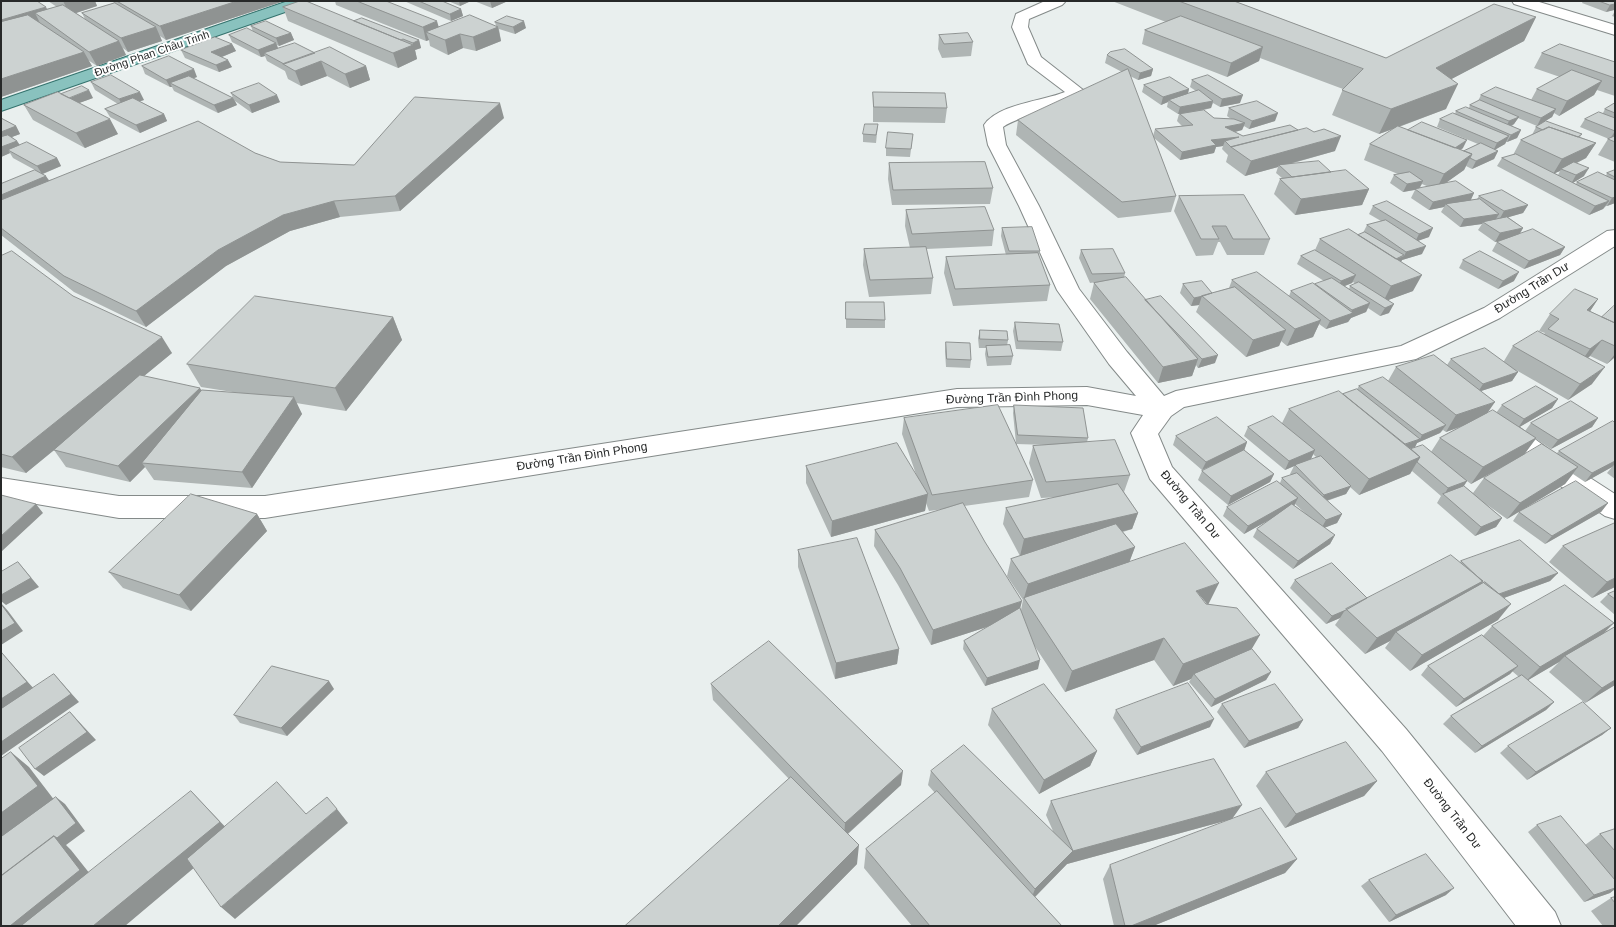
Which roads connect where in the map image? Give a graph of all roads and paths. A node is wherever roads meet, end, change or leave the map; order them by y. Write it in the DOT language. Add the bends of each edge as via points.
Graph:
graph roads {
  1 [pos="303,1"];
  2 [pos="1518,1"];
  3 [pos="1057,2"];
  4 [pos="1615,30"];
  5 [pos="1,106"];
  6 [pos="1615,236"];
  7 [pos="1407,353"];
  8 [pos="1429,371"];
  9 [pos="1162,410"];
  10 [pos="1482,412"];
  11 [pos="1,488"];
  12 [pos="1615,508"];
  13 [pos="1541,926"];
  1 -- 5 [label="main road, Đường Phan Châu Trinh"];
  2 -- 4 [label="street"];
  3 -- 9 [label="street" via="1022,17 1020,27 1036,64 1078,92 998,121 993,125 997,145 1068,290 1118,358"];
  6 -- 7 [label="street, Đường Trần Dư" via="1492,313"];
  7 -- 8 [label="street"];
  7 -- 9 [label="street, Đường Trần Dư" via="1176,400"];
  9 -- 11 [label="street, Đường Trần Đình Phong" via="1087,396 957,398 265,507 119,507"];
  9 -- 13 [label="street, Đường Trần Dư" via="1144,433 1160,472 1394,740"];
  10 -- 12 [label="street" via="1557,470"];
}
